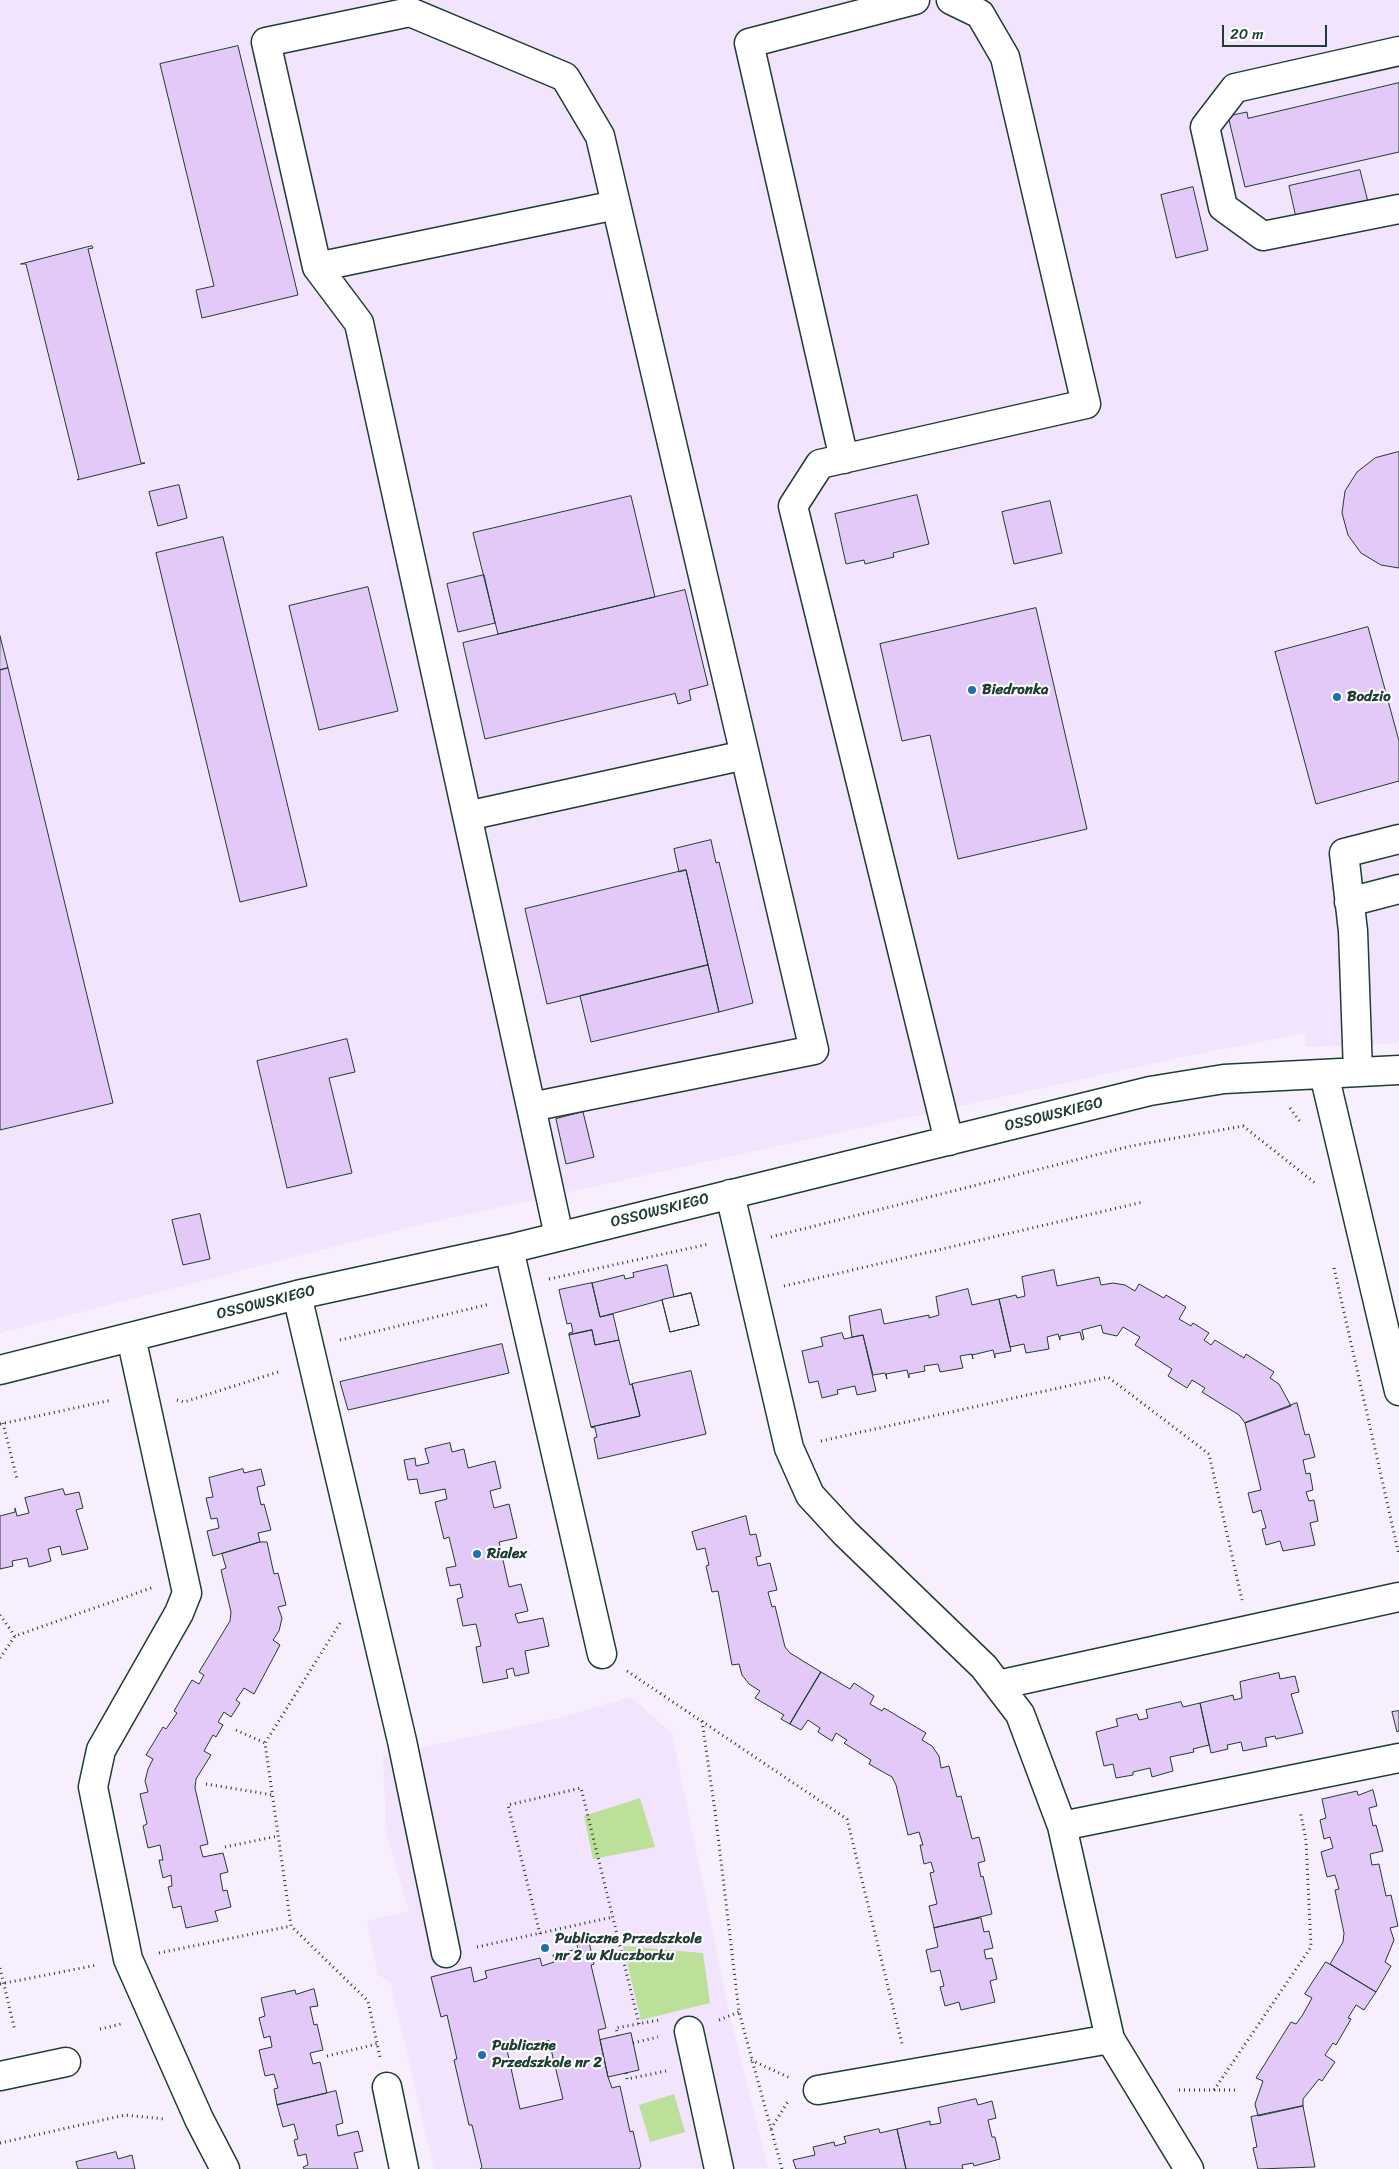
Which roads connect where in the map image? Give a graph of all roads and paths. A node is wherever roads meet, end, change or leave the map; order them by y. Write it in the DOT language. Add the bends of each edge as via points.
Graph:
graph roads {
  1 [pos="915,0"];
  2 [pos="951,0"];
  3 [pos="1399,51"];
  4 [pos="616,205"];
  5 [pos="1399,209"];
  6 [pos="318,267"];
  7 [pos="844,459"];
  8 [pos="745,755"];
  9 [pos="467,816"];
  10 [pos="1399,838"];
  11 [pos="1399,889"];
  12 [pos="1349,902"];
  13 [pos="1399,1070"];
  14 [pos="1358,1072"];
  15 [pos="1324,1074"];
  16 [pos="531,1107"];
  17 [pos="1289,1107"];
  18 [pos="1304,1132"];
  19 [pos="949,1141"];
  20 [pos="1313,1175"];
  21 [pos="1317,1193"];
  22 [pos="730,1194"];
  23 [pos="1143,1202"];
  24 [pos="559,1236"];
  25 [pos="509,1248"];
  26 [pos="1332,1260"];
  27 [pos="753,1294"];
  28 [pos="297,1295"];
  29 [pos="131,1337"];
  30 [pos="0,1370"];
  31 [pos="1399,1391"];
  32 [pos="144,1394"];
  33 [pos="1,1424"];
  34 [pos="789,1448"];
  35 [pos="17,1479"];
  36 [pos="1399,1555"];
  37 [pos="184,1576"];
  38 [pos="365,1584"];
  39 [pos="1399,1597"];
  40 [pos="0,1615"];
  41 [pos="1249,1630"];
  42 [pos="15,1636"];
  43 [pos="602,1654"];
  44 [pos="0,1658"];
  45 [pos="998,1685"];
  46 [pos="702,1721"];
  47 [pos="236,1730"];
  48 [pos="265,1743"];
  49 [pos="1399,1758"];
  50 [pos="206,1784"];
  51 [pos="273,1795"];
  52 [pos="1299,1805"];
  53 [pos="1062,1826"];
  54 [pos="278,1836"];
  55 [pos="225,1847"];
  56 [pos="613,1917"];
  57 [pos="540,1934"];
  58 [pos="446,1953"];
  59 [pos="0,1968"];
  60 [pos="638,2024"];
  61 [pos="15,2031"];
  62 [pos="689,2031"];
  63 [pos="1110,2039"];
  64 [pos="377,2044"];
  65 [pos="327,2056"];
  66 [pos="751,2060"];
  67 [pos="66,2062"];
  68 [pos="696,2064"];
  69 [pos="626,2073"];
  70 [pos="910,2073"];
  71 [pos="0,2076"];
  72 [pos="387,2087"];
  73 [pos="818,2090"];
  74 [pos="1141,2090"];
  75 [pos="1214,2090"];
  76 [pos="1236,2090"];
  77 [pos="202,2124"];
  78 [pos="0,2143"];
  79 [pos="224,2169"];
  80 [pos="404,2169"];
  81 [pos="720,2169"];
  82 [pos="782,2169"];
  83 [pos="1189,2169"];
  1 -- 7 [label="street" via="749,43"];
  2 -- 7 [label="street" via="980,14 1005,57 1086,404"];
  3 -- 5 [label="street" via="1235,88 1204,127 1223,207 1263,236"];
  4 -- 6 [label="street"];
  4 -- 6 [label="street" via="600,136 565,78 410,12 266,42"];
  4 -- 8 [label="street"];
  6 -- 9 [label="street" via="359,322"];
  7 -- 19 [label="street" via="820,464 793,506"];
  8 -- 9 [label="street"];
  8 -- 16 [label="street" via="814,1050"];
  9 -- 16 [label="street"];
  10 -- 12 [label="street" via="1344,853"];
  11 -- 12 [label="street"];
  12 -- 14 [label="street"];
  13 -- 14 [label="street, OSSOWSKIEGO"];
  14 -- 15 [label="street, OSSOWSKIEGO"];
  15 -- 19 [label="street, OSSOWSKIEGO" via="1224,1079 1150,1091"];
  15 -- 31 [label="street"];
  16 -- 24 [label="street"];
  17 -- 18 [label="path" via="1302,1123"];
  19 -- 22 [label="street, OSSOWSKIEGO"];
  20 -- 21 [label="path"];
  22 -- 24 [label="street, OSSOWSKIEGO"];
  22 -- 27 [label="street"];
  23 -- 27 [label="path"];
  24 -- 25 [label="street, OSSOWSKIEGO"];
  25 -- 28 [label="street, OSSOWSKIEGO"];
  25 -- 43 [label="street"];
  26 -- 36 [label="path"];
  27 -- 34 [label="street"];
  28 -- 29 [label="street, OSSOWSKIEGO"];
  28 -- 38 [label="street"];
  29 -- 30 [label="street, OSSOWSKIEGO"];
  29 -- 32 [label="street"];
  32 -- 33 [label="path"];
  32 -- 37 [label="street"];
  33 -- 35 [label="path"];
  34 -- 41 [label="path" via="1108,1377 1209,1454"];
  34 -- 45 [label="street" via="810,1495 984,1667"];
  37 -- 42 [label="path"];
  37 -- 77 [label="street" via="187,1593 180,1613 101,1750 93,1787 128,1959"];
  38 -- 48 [label="path"];
  38 -- 58 [label="street"];
  39 -- 41 [label="street"];
  40 -- 42 [label="path"];
  41 -- 45 [label="street"];
  42 -- 44 [label="path"];
  43 -- 46 [label="path"];
  45 -- 53 [label="street" via="1020,1714"];
  46 -- 66 [label="path" via="739,2012"];
  46 -- 70 [label="path" via="847,1819"];
  47 -- 48 [label="path"];
  48 -- 51 [label="path"];
  49 -- 53 [label="street"];
  50 -- 51 [label="path"];
  51 -- 54 [label="path"];
  52 -- 75 [label="path" via="1306,1840 1310,1948"];
  53 -- 63 [label="street"];
  54 -- 55 [label="path"];
  54 -- 64 [label="path" via="291,1926 368,2001"];
  56 -- 57 [label="path"];
  56 -- 57 [label="path" via="581,1788 508,1805"];
  56 -- 60 [label="path"];
  57 -- 58 [label="path"];
  59 -- 61 [label="path"];
  62 -- 68 [label="street"];
  63 -- 70 [label="street"];
  63 -- 74 [label="street"];
  64 -- 65 [label="path"];
  64 -- 72 [label="path"];
  66 -- 73 [label="path"];
  66 -- 82 [label="path"];
  67 -- 71 [label="street"];
  68 -- 69 [label="path" via="627,2079"];
  68 -- 81 [label="street"];
  70 -- 73 [label="street"];
  72 -- 80 [label="street"];
  74 -- 75 [label="path"];
  74 -- 83 [label="street"];
  75 -- 76 [label="path"];
  77 -- 78 [label="path" via="125,2115"];
  77 -- 79 [label="street"];
}
